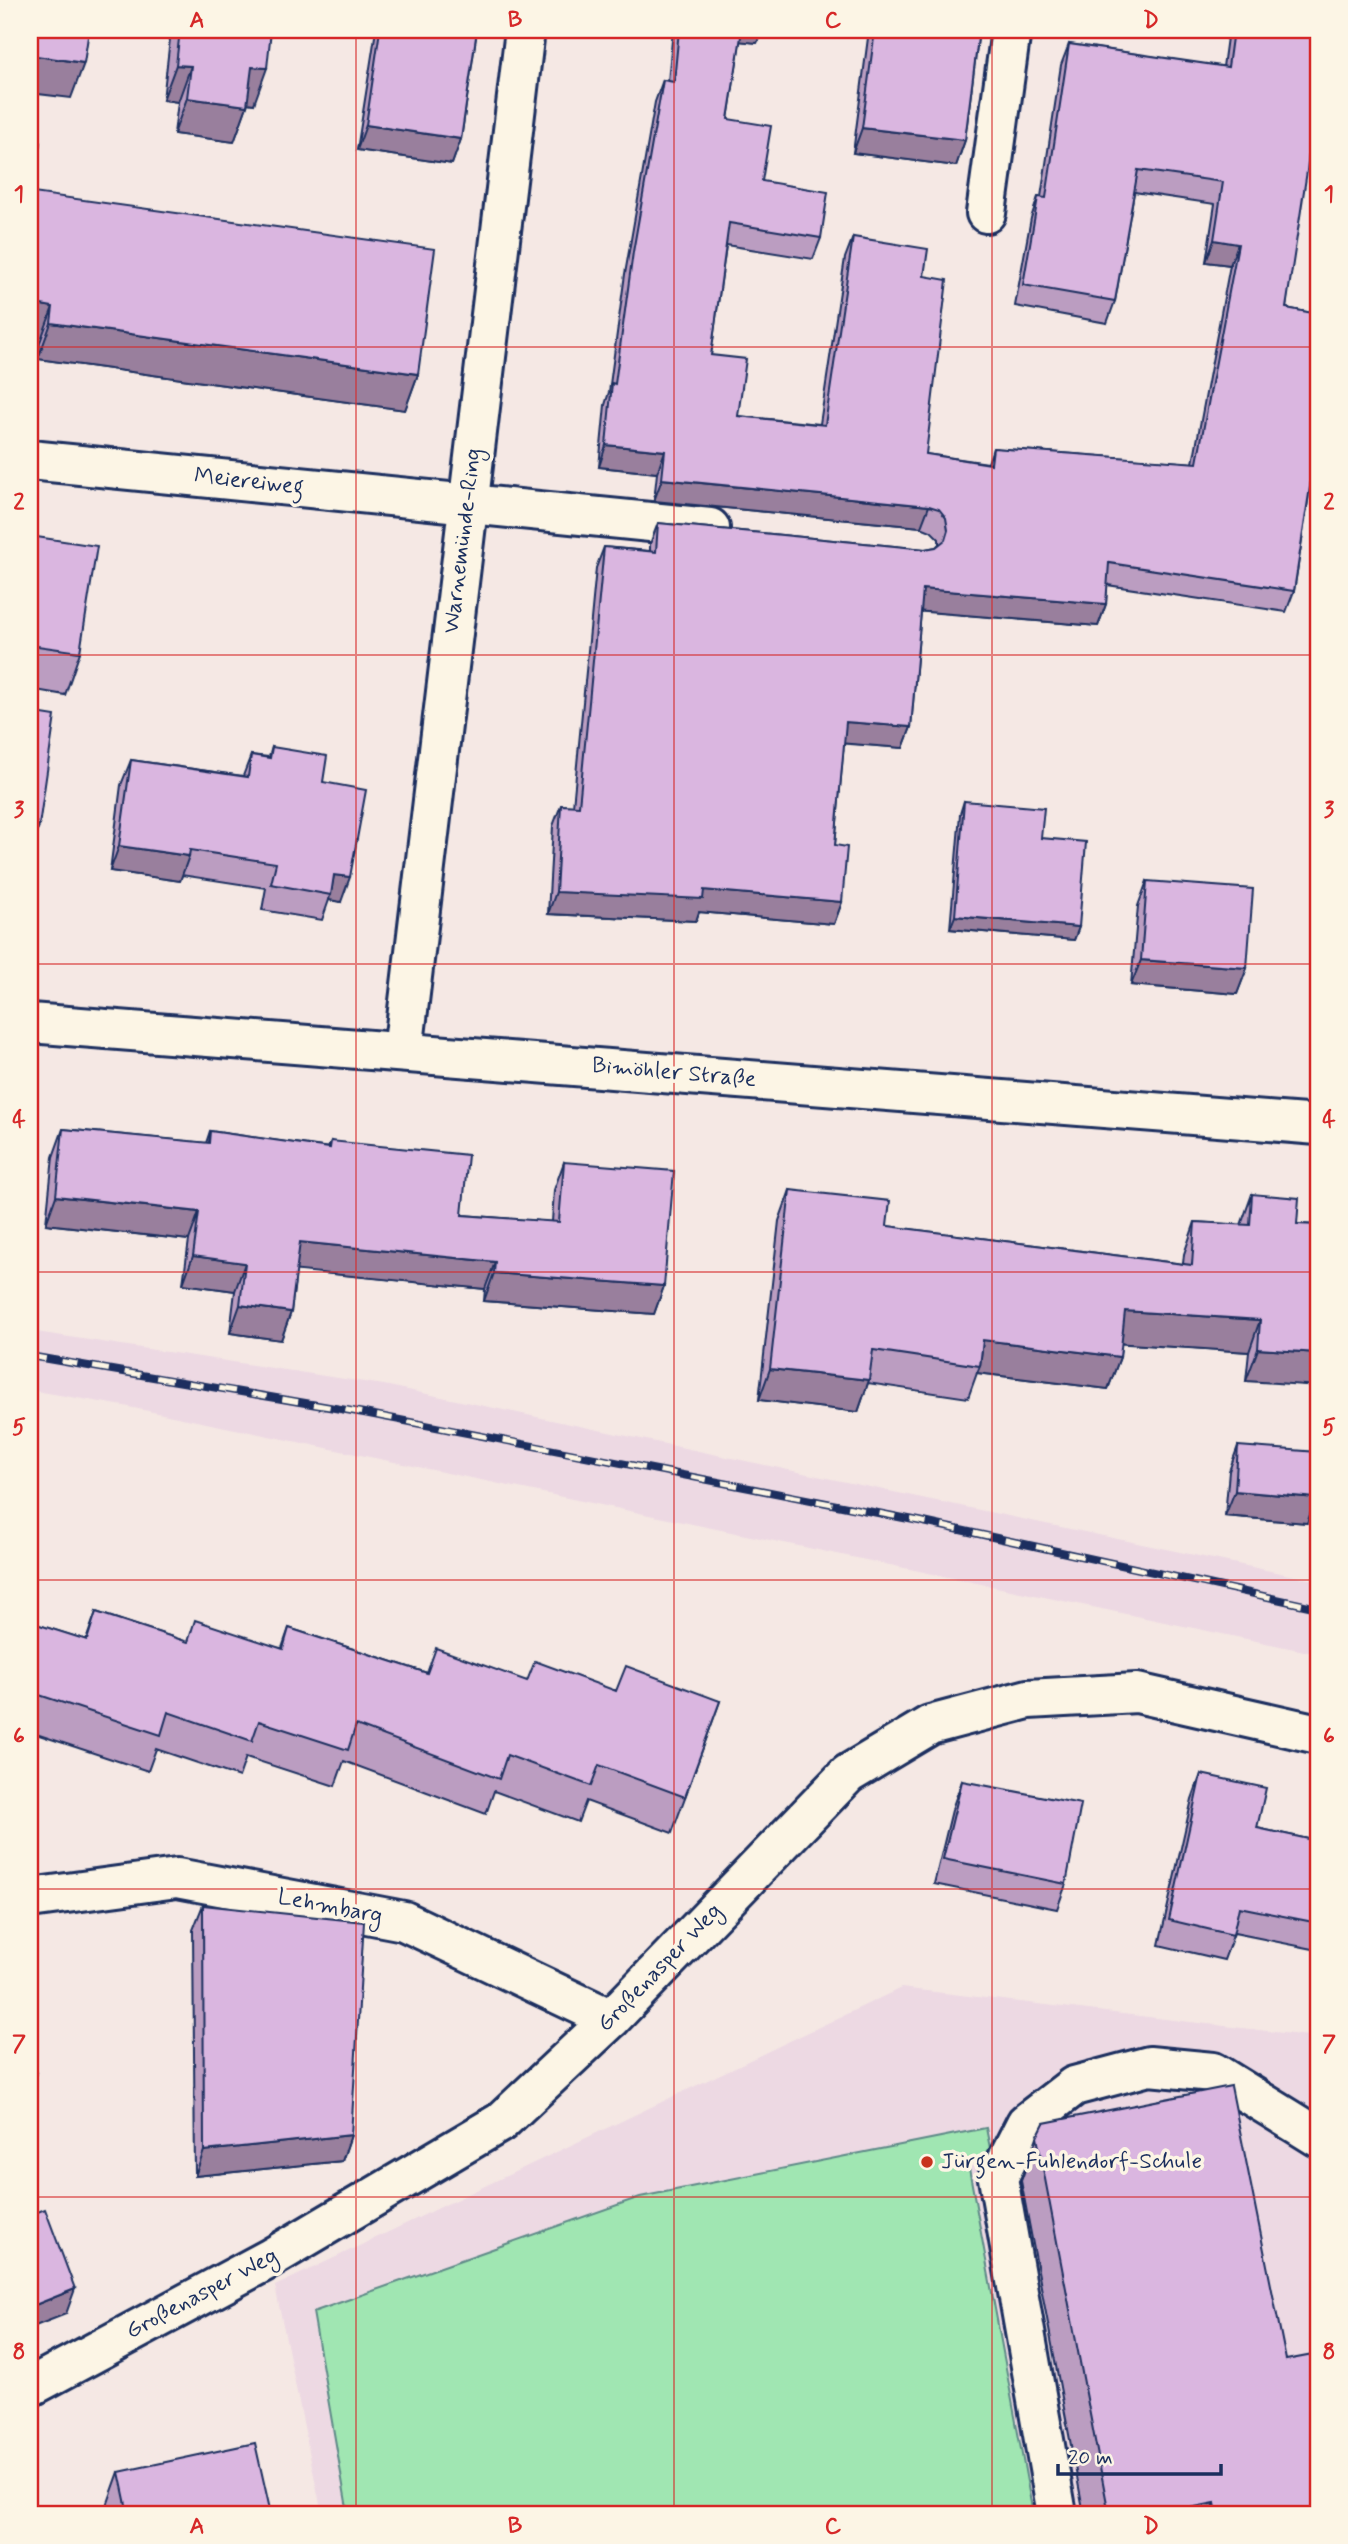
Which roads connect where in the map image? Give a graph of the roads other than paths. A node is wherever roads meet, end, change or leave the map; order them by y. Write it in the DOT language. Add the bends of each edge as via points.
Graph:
graph roads {
  1 [pos="525,30"];
  2 [pos="1011,30"];
  3 [pos="986,213"];
  4 [pos="30,460"];
  5 [pos="468,504"];
  6 [pos="740,531"];
  7 [pos="30,1023"];
  8 [pos="403,1052"];
  9 [pos="1318,1125"];
  10 [pos="1318,1734"];
  11 [pos="30,1898"];
  12 [pos="611,2019"];
  13 [pos="1318,2137"];
  14 [pos="30,2387"];
  15 [pos="1057,2514"];
  1 -- 5 [label="street, Warnemünde-Ring"];
  2 -- 3 [label="street"];
  4 -- 5 [label="street, Meiereiweg"];
  5 -- 6 [label="street, Meiereiweg"];
  5 -- 8 [label="street, Warnemünde-Ring"];
  7 -- 8 [label="street, Bimöhler Straße"];
  8 -- 9 [label="street, Bimöhler Straße"];
  10 -- 12 [label="street, Großenasper Weg" via="1138,1693 1028,1699 930,1725 848,1774"];
  11 -- 12 [label="street, Lehmbarg" via="177,1878 404,1921"];
  12 -- 14 [label="street, Großenasper Weg" via="501,2122 270,2259"];
  13 -- 15 [label="street" via="1213,2073 1149,2066 1074,2086 1026,2123 998,2178"];
}
